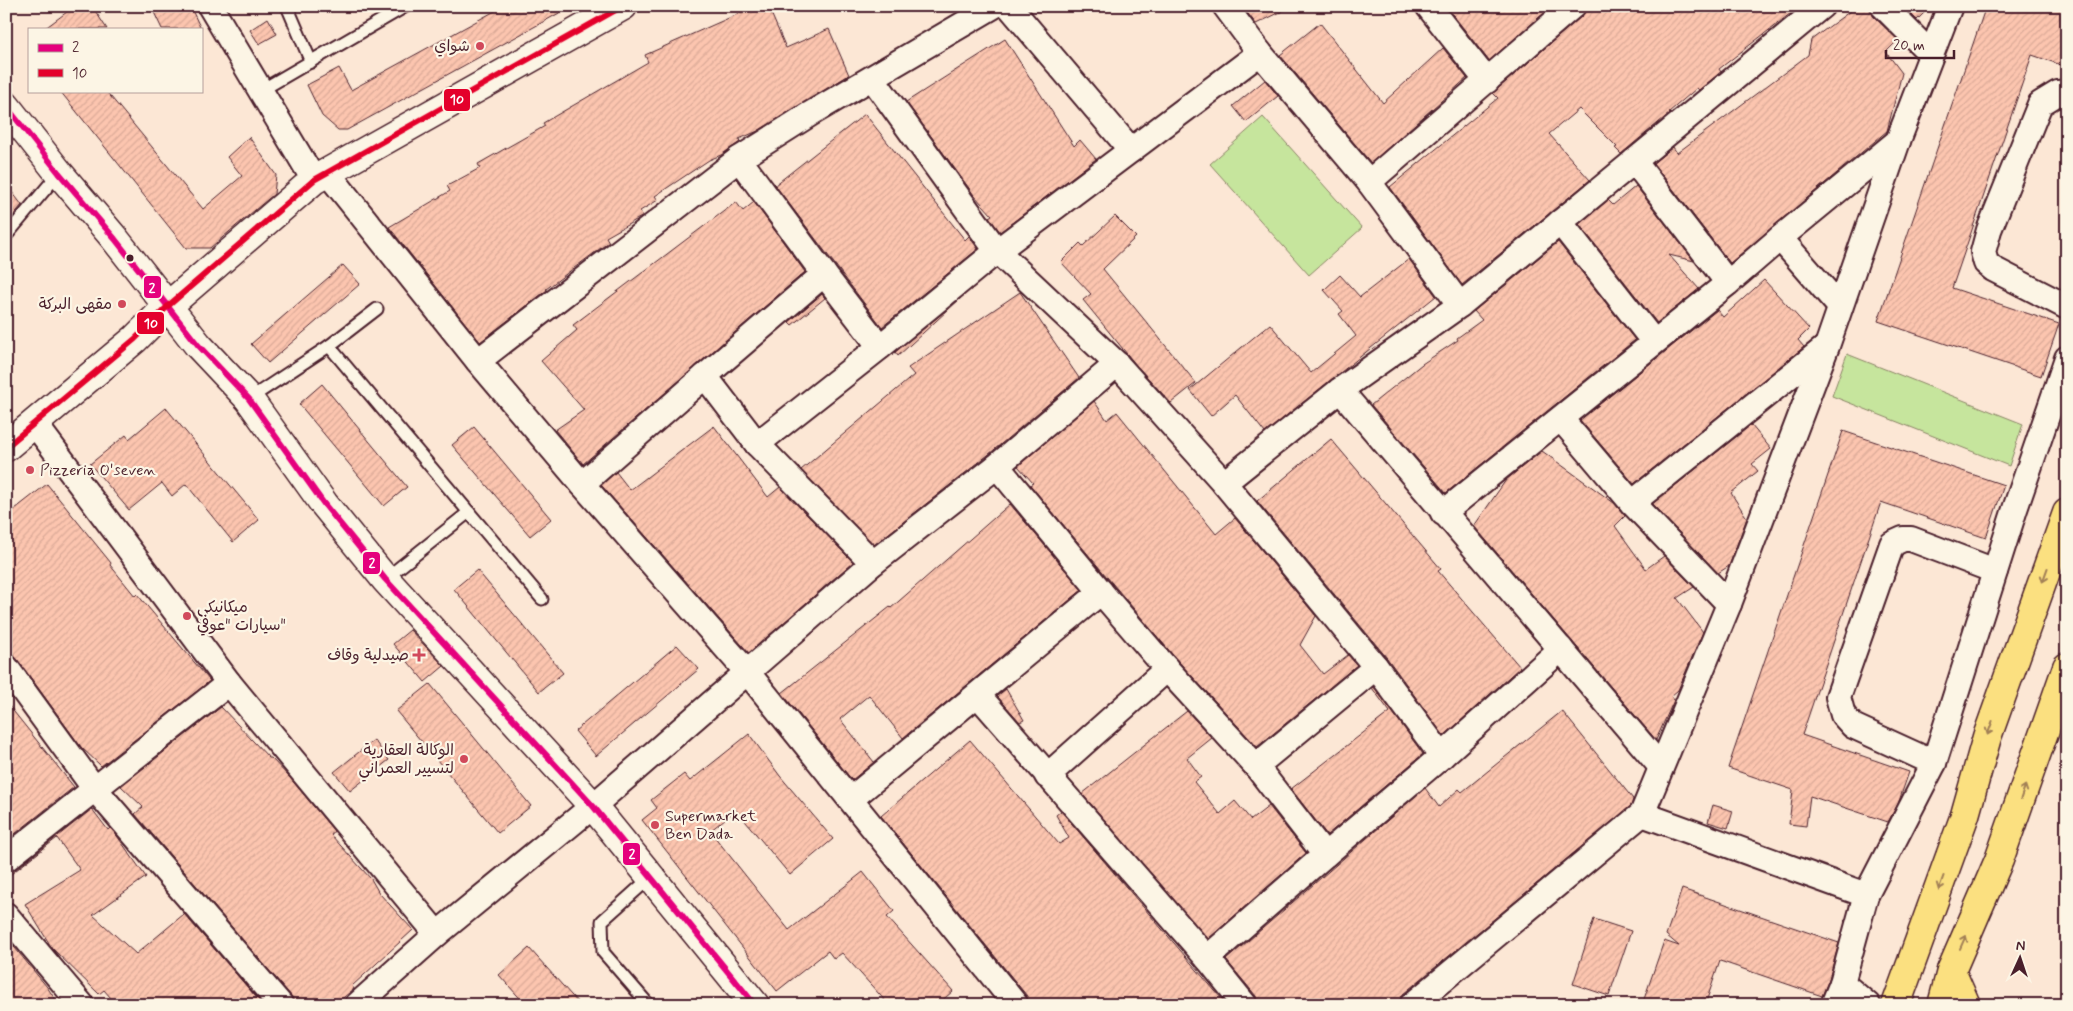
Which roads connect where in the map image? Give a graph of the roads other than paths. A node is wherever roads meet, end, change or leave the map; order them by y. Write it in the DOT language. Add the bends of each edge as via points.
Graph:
graph roads {
  1 [pos="210,6"];
  2 [pos="286,6"];
  3 [pos="406,6"];
  4 [pos="623,6"];
  5 [pos="994,6"];
  6 [pos="1009,6"];
  7 [pos="1226,6"];
  8 [pos="1428,6"];
  9 [pos="1573,6"];
  10 [pos="1822,6"];
  11 [pos="1883,6"];
  12 [pos="1950,6"];
  13 [pos="1260,53"];
  14 [pos="1931,54"];
  15 [pos="311,62"];
  16 [pos="873,78"];
  17 [pos="1487,81"];
  18 [pos="260,91"];
  19 [pos="2067,92"];
  20 [pos="6,106"];
  21 [pos="1898,141"];
  22 [pos="1131,150"];
  23 [pos="739,159"];
  24 [pos="1634,162"];
  25 [pos="59,173"];
  26 [pos="320,176"];
  27 [pos="1369,182"];
  28 [pos="1560,222"];
  29 [pos="6,236"];
  30 [pos="1780,238"];
  31 [pos="997,250"];
  32 [pos="824,274"];
  33 [pos="1728,283"];
  34 [pos="1460,305"];
  35 [pos="168,306"];
  36 [pos="1840,307"];
  37 [pos="2067,307"];
  38 [pos="377,309"];
  39 [pos="1654,342"];
  40 [pos="329,346"];
  41 [pos="1827,346"];
  42 [pos="880,347"];
  43 [pos="2067,358"];
  44 [pos="478,360"];
  45 [pos="1117,364"];
  46 [pos="705,376"];
  47 [pos="1340,390"];
  48 [pos="249,399"];
  49 [pos="1561,419"];
  50 [pos="35,424"];
  51 [pos="8,442"];
  52 [pos="757,444"];
  53 [pos="996,466"];
  54 [pos="1224,483"];
  55 [pos="582,484"];
  56 [pos="1632,503"];
  57 [pos="469,512"];
  58 [pos="1443,513"];
  59 [pos="2067,513"];
  60 [pos="873,563"];
  61 [pos="1995,572"];
  62 [pos="385,579"];
  63 [pos="1101,592"];
  64 [pos="542,599"];
  65 [pos="1729,604"];
  66 [pos="1561,649"];
  67 [pos="6,667"];
  68 [pos="1376,667"];
  69 [pos="2067,667"];
  70 [pos="1167,669"];
  71 [pos="748,673"];
  72 [pos="229,683"];
  73 [pos="978,695"];
  74 [pos="1442,756"];
  75 [pos="1934,762"];
  76 [pos="1256,766"];
  77 [pos="1661,767"];
  78 [pos="1047,776"];
  79 [pos="94,788"];
  80 [pos="851,799"];
  81 [pos="593,806"];
  82 [pos="1642,814"];
  83 [pos="1325,855"];
  84 [pos="6,859"];
  85 [pos="652,876"];
  86 [pos="1866,895"];
  87 [pos="6,915"];
  88 [pos="437,934"];
  89 [pos="1207,958"];
  90 [pos="1950,971"];
  91 [pos="1842,983"];
  92 [pos="82,1005"];
  93 [pos="281,1005"];
  94 [pos="357,1005"];
  95 [pos="649,1005"];
  96 [pos="755,1005"];
  97 [pos="1016,1005"];
  98 [pos="1245,1005"];
  99 [pos="1412,1005"];
  100 [pos="1833,1005"];
  101 [pos="1868,1005"];
  102 [pos="1896,1005"];
  103 [pos="1942,1005"];
  104 [pos="1966,1005"];
  1 -- 18 [label="street"];
  2 -- 15 [label="lane"];
  3 -- 15 [label="lane"];
  4 -- 26 [label="main road"];
  5 -- 16 [label="street"];
  6 -- 22 [label="street"];
  7 -- 13 [label="street"];
  8 -- 17 [label="street"];
  9 -- 17 [label="street"];
  10 -- 24 [label="street"];
  11 -- 14 [label="street"];
  12 -- 14 [label="street"];
  13 -- 22 [label="street"];
  13 -- 27 [label="street"];
  14 -- 21 [label="street"];
  15 -- 18 [label="lane"];
  16 -- 23 [label="street"];
  16 -- 31 [label="street"];
  17 -- 27 [label="street"];
  18 -- 26 [label="street"];
  19 -- 37 [label="street" via="2058,93 2040,104 1983,252 1986,263 1993,269"];
  20 -- 25 [label="main road"];
  21 -- 30 [label="street"];
  21 -- 36 [label="street"];
  22 -- 31 [label="street"];
  23 -- 32 [label="street"];
  23 -- 44 [label="street"];
  24 -- 28 [label="street"];
  24 -- 33 [label="street"];
  25 -- 29 [label="lane"];
  25 -- 35 [label="main road"];
  26 -- 35 [label="main road"];
  26 -- 44 [label="street"];
  27 -- 34 [label="street"];
  28 -- 34 [label="street"];
  28 -- 39 [label="street"];
  30 -- 33 [label="street"];
  30 -- 36 [label="street"];
  31 -- 42 [label="street"];
  31 -- 45 [label="street"];
  32 -- 42 [label="street"];
  32 -- 46 [label="street"];
  33 -- 39 [label="street"];
  34 -- 47 [label="street"];
  35 -- 48 [label="main road" via="198,345"];
  35 -- 50 [label="main road" via="136,339"];
  36 -- 41 [label="street"];
  38 -- 40 [label="lane"];
  39 -- 49 [label="street"];
  40 -- 48 [label="lane"];
  40 -- 57 [label="lane"];
  41 -- 56 [label="street"];
  41 -- 65 [label="street"];
  42 -- 52 [label="street"];
  43 -- 61 [label="street"];
  44 -- 55 [label="street"];
  45 -- 53 [label="street"];
  45 -- 54 [label="street"];
  46 -- 52 [label="street"];
  46 -- 55 [label="street"];
  47 -- 54 [label="street"];
  47 -- 58 [label="street"];
  48 -- 62 [label="main road" via="324,504"];
  49 -- 56 [label="street"];
  49 -- 58 [label="street"];
  50 -- 51 [label="main road"];
  50 -- 72 [label="street"];
  52 -- 60 [label="street"];
  53 -- 60 [label="street"];
  53 -- 63 [label="street"];
  54 -- 68 [label="street"];
  55 -- 71 [label="street"];
  56 -- 65 [label="street"];
  57 -- 62 [label="lane"];
  57 -- 64 [label="lane"];
  58 -- 66 [label="street"];
  59 -- 102 [label="main road, one-way" via="1987,737 1965,815"];
  60 -- 71 [label="street"];
  61 -- 75 [label="street"];
  61 -- 75 [label="street" via="1911,539 1892,544 1838,697 1843,715 1853,726"];
  62 -- 81 [label="main road"];
  63 -- 70 [label="street"];
  63 -- 73 [label="street"];
  65 -- 77 [label="street"];
  66 -- 74 [label="street"];
  66 -- 77 [label="street"];
  67 -- 79 [label="street"];
  68 -- 74 [label="street"];
  68 -- 76 [label="street"];
  90 -- 69 [label="main road, one-way" via="2000,860"];
  70 -- 76 [label="street"];
  70 -- 78 [label="street"];
  71 -- 80 [label="street"];
  71 -- 81 [label="street"];
  72 -- 79 [label="street"];
  72 -- 88 [label="street"];
  73 -- 78 [label="street"];
  73 -- 80 [label="street"];
  74 -- 83 [label="street"];
  75 -- 86 [label="street"];
  76 -- 83 [label="street"];
  77 -- 82 [label="street"];
  78 -- 89 [label="street"];
  79 -- 84 [label="street"];
  79 -- 93 [label="street"];
  80 -- 97 [label="street"];
  81 -- 85 [label="main road"];
  81 -- 88 [label="street"];
  82 -- 86 [label="street"];
  82 -- 99 [label="street"];
  83 -- 89 [label="street"];
  85 -- 95 [label="lane" via="602,921 604,952"];
  85 -- 96 [label="main road"];
  86 -- 91 [label="street"];
  87 -- 92 [label="street"];
  88 -- 94 [label="street"];
  89 -- 98 [label="street"];
  90 -- 103 [label="main road"];
  90 -- 104 [label="main road"];
  91 -- 100 [label="street"];
  91 -- 101 [label="street"];
}
